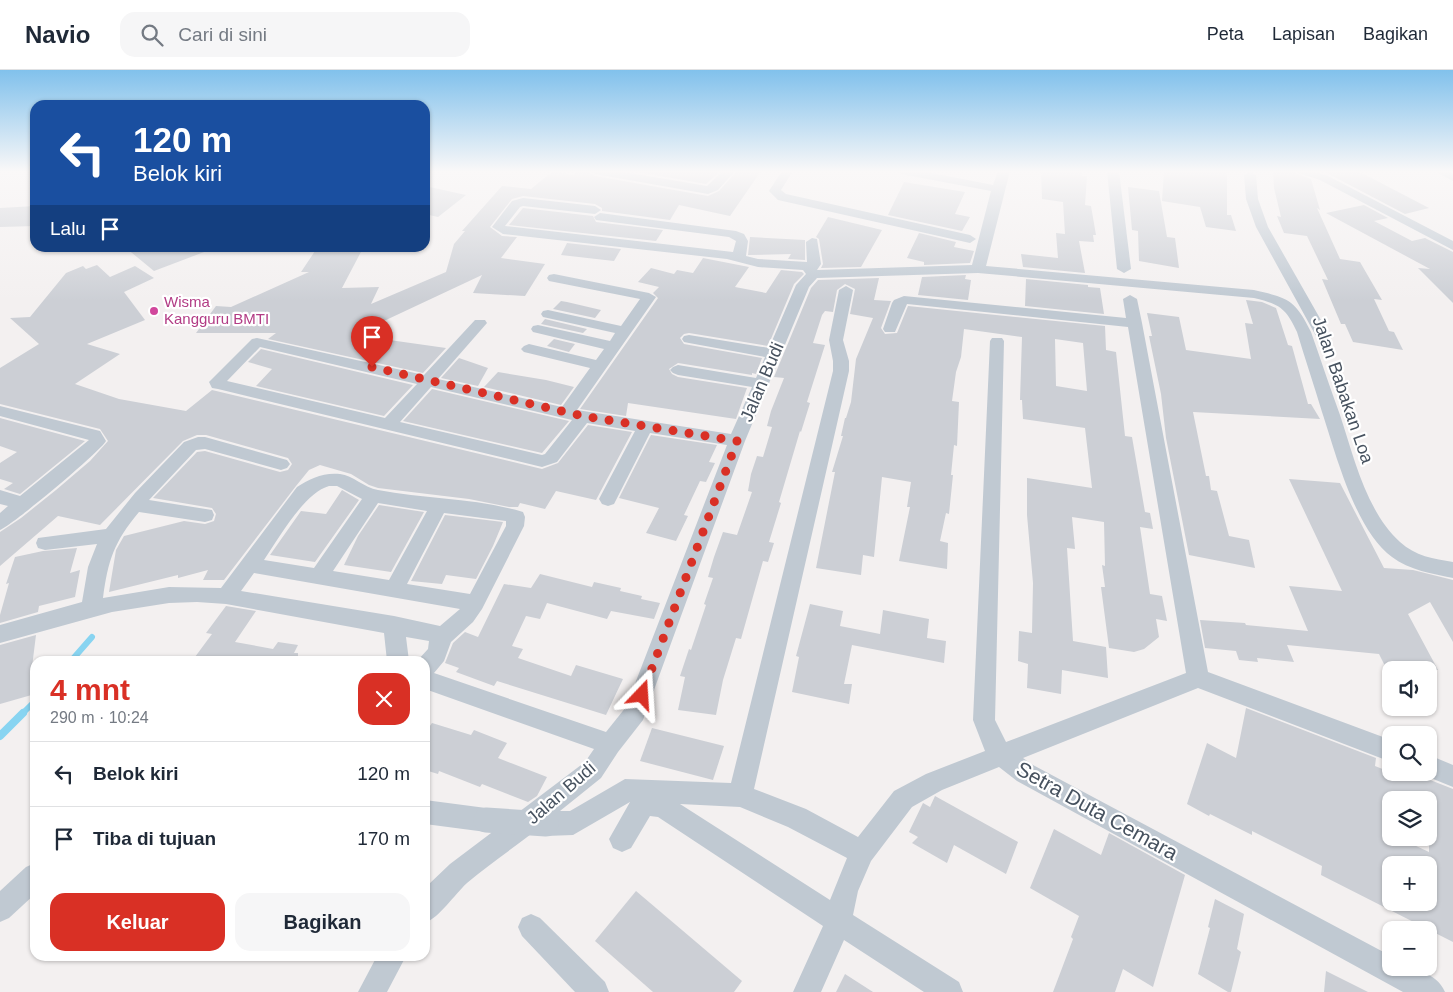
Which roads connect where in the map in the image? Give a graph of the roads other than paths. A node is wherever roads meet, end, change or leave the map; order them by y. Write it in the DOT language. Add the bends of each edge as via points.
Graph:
graph roads {
  1 [pos="508,214"];
  2 [pos="605,214"];
  3 [pos="860,214"];
  4 [pos="992,214"];
  5 [pos="1118,214"];
  6 [pos="1257,214"];
  7 [pos="1392,214"];
  8 [pos="970,238"];
  9 [pos="812,242"];
  10 [pos="1453,246"];
  11 [pos="739,257"];
  12 [pos="978,269"];
  13 [pos="1124,269"];
  14 [pos="812,272"];
  15 [pos="554,278"];
  16 [pos="846,290"];
  17 [pos="1130,299"];
  18 [pos="548,314"];
  19 [pos="480,323"];
  20 [pos="1135,323"];
  21 [pos="890,329"];
  22 [pos="538,330"];
  23 [pos="624,331"];
  24 [pos="1323,336"];
  25 [pos="689,339"];
  26 [pos="997,341"];
  27 [pos="613,346"];
  28 [pos="529,348"];
  29 [pos="774,354"];
  30 [pos="600,366"];
  31 [pos="678,370"];
  32 [pos="430,380"];
  33 [pos="761,384"];
  34 [pos="0,411"];
  35 [pos="567,412"];
  36 [pos="583,416"];
  37 [pos="390,423"];
  38 [pos="646,427"];
  39 [pos="737,441"];
  40 [pos="281,464"];
  41 [pos="373,496"];
  42 [pos="0,497"];
  43 [pos="608,499"];
  44 [pos="24,504"];
  45 [pos="136,505"];
  46 [pos="439,506"];
  47 [pos="205,515"];
  48 [pos="0,523"];
  49 [pos="112,535"];
  50 [pos="45,543"];
  51 [pos="249,565"];
  52 [pos="1453,570"];
  53 [pos="319,577"];
  54 [pos="394,589"];
  55 [pos="226,596"];
  56 [pos="475,602"];
  57 [pos="91,608"];
  58 [pos="394,625"];
  59 [pos="0,634"];
  60 [pos="442,638"];
  61 [pos="397,656"];
  62 [pos="430,663"];
  63 [pos="1198,678"];
  64 [pos="430,681"];
  65 [pos="610,744"];
  66 [pos="1382,748"];
  67 [pos="1000,755"];
  68 [pos="1437,769"];
  69 [pos="1453,776"];
  70 [pos="740,795"];
  71 [pos="430,813"];
  72 [pos="546,824"];
  73 [pos="622,839"];
  74 [pos="862,852"];
  75 [pos="30,881"];
  76 [pos="430,903"];
  77 [pos="0,909"];
  78 [pos="839,920"];
  79 [pos="531,927"];
  80 [pos="389,961"];
  81 [pos="372,992"];
  82 [pos="595,992"];
  83 [pos="807,992"];
  84 [pos="949,992"];
  85 [pos="1431,992"];
  1 -- 11 [label="street" via="498,227 503,230"];
  2 -- 11 [label="street" via="739,236 742,241"];
  3 -- 8 [label="street"];
  4 -- 12 [label="street"];
  5 -- 13 [label="street"];
  6 -- 24 [label="street"];
  7 -- 10 [label="street"];
  9 -- 14 [label="street"];
  11 -- 14 [label="street" via="758,263 799,265"];
  12 -- 14 [label="street"];
  12 -- 52 [label="street, Jalan Babakan Loa" via="1254,294 1287,304 1304,332 1352,476 1369,513 1392,546 1401,553 1426,564"];
  14 -- 29 [label="street, Jalan Budi"];
  15 -- 23 [label="street" via="649,297"];
  16 -- 70 [label="street" via="836,340 841,371"];
  17 -- 20 [label="street"];
  18 -- 23 [label="street"];
  19 -- 32 [label="street"];
  20 -- 21 [label="street" via="904,300 899,303"];
  20 -- 63 [label="street"];
  22 -- 27 [label="street"];
  23 -- 27 [label="street"];
  25 -- 29 [label="street"];
  26 -- 67 [label="street, Setra Duta Cemara" via="984,720"];
  27 -- 30 [label="street"];
  28 -- 30 [label="street"];
  29 -- 33 [label="street, Jalan Budi"];
  30 -- 35 [label="street"];
  31 -- 33 [label="street"];
  32 -- 35 [label="street"];
  32 -- 37 [label="street"];
  32 -- 37 [label="street" via="257,342 217,382"];
  33 -- 39 [label="street, Jalan Budi"];
  34 -- 44 [label="street" via="98,438 94,446"];
  35 -- 36 [label="street"];
  36 -- 37 [label="street" via="551,458 542,461"];
  36 -- 38 [label="street"];
  38 -- 39 [label="street"];
  38 -- 43 [label="street"];
  39 -- 65 [label="street, Jalan Budi" via="636,713"];
  40 -- 45 [label="street" via="198,443 190,446"];
  41 -- 46 [label="street"];
  41 -- 51 [label="street" via="340,480 314,484 298,498"];
  41 -- 53 [label="street"];
  42 -- 44 [label="street"];
  44 -- 48 [label="street"];
  45 -- 47 [label="street"];
  45 -- 49 [label="street"];
  46 -- 54 [label="street"];
  46 -- 56 [label="street" via="516,517 515,526"];
  49 -- 50 [label="street"];
  49 -- 57 [label="street" via="101,556"];
  51 -- 53 [label="street"];
  51 -- 55 [label="street"];
  53 -- 54 [label="street"];
  54 -- 56 [label="street"];
  55 -- 57 [label="street" via="199,593 155,596"];
  55 -- 58 [label="street"];
  56 -- 60 [label="street" via="466,616"];
  57 -- 59 [label="street"];
  58 -- 60 [label="street" via="434,633"];
  58 -- 61 [label="street"];
  60 -- 62 [label="street"];
  63 -- 66 [label="street"];
  63 -- 67 [label="street"];
  64 -- 65 [label="street"];
  65 -- 76 [label="street, Jalan Budi" via="593,770 460,873"];
  67 -- 74 [label="street" via="934,782 903,800"];
  67 -- 85 [label="street, Setra Duta Cemara" via="1034,778"];
  68 -- 69 [label="street"];
  70 -- 72 [label="street" via="625,791 573,823"];
  70 -- 74 [label="street" via="797,818"];
  71 -- 72 [label="street, bridge"];
  73 -- 78 [label="street" via="642,806 662,806"];
  74 -- 78 [label="street" via="846,891"];
  75 -- 77 [label="street"];
  78 -- 83 [label="street"];
  78 -- 84 [label="street"];
  79 -- 82 [label="street"];
  80 -- 81 [label="street"];
}
